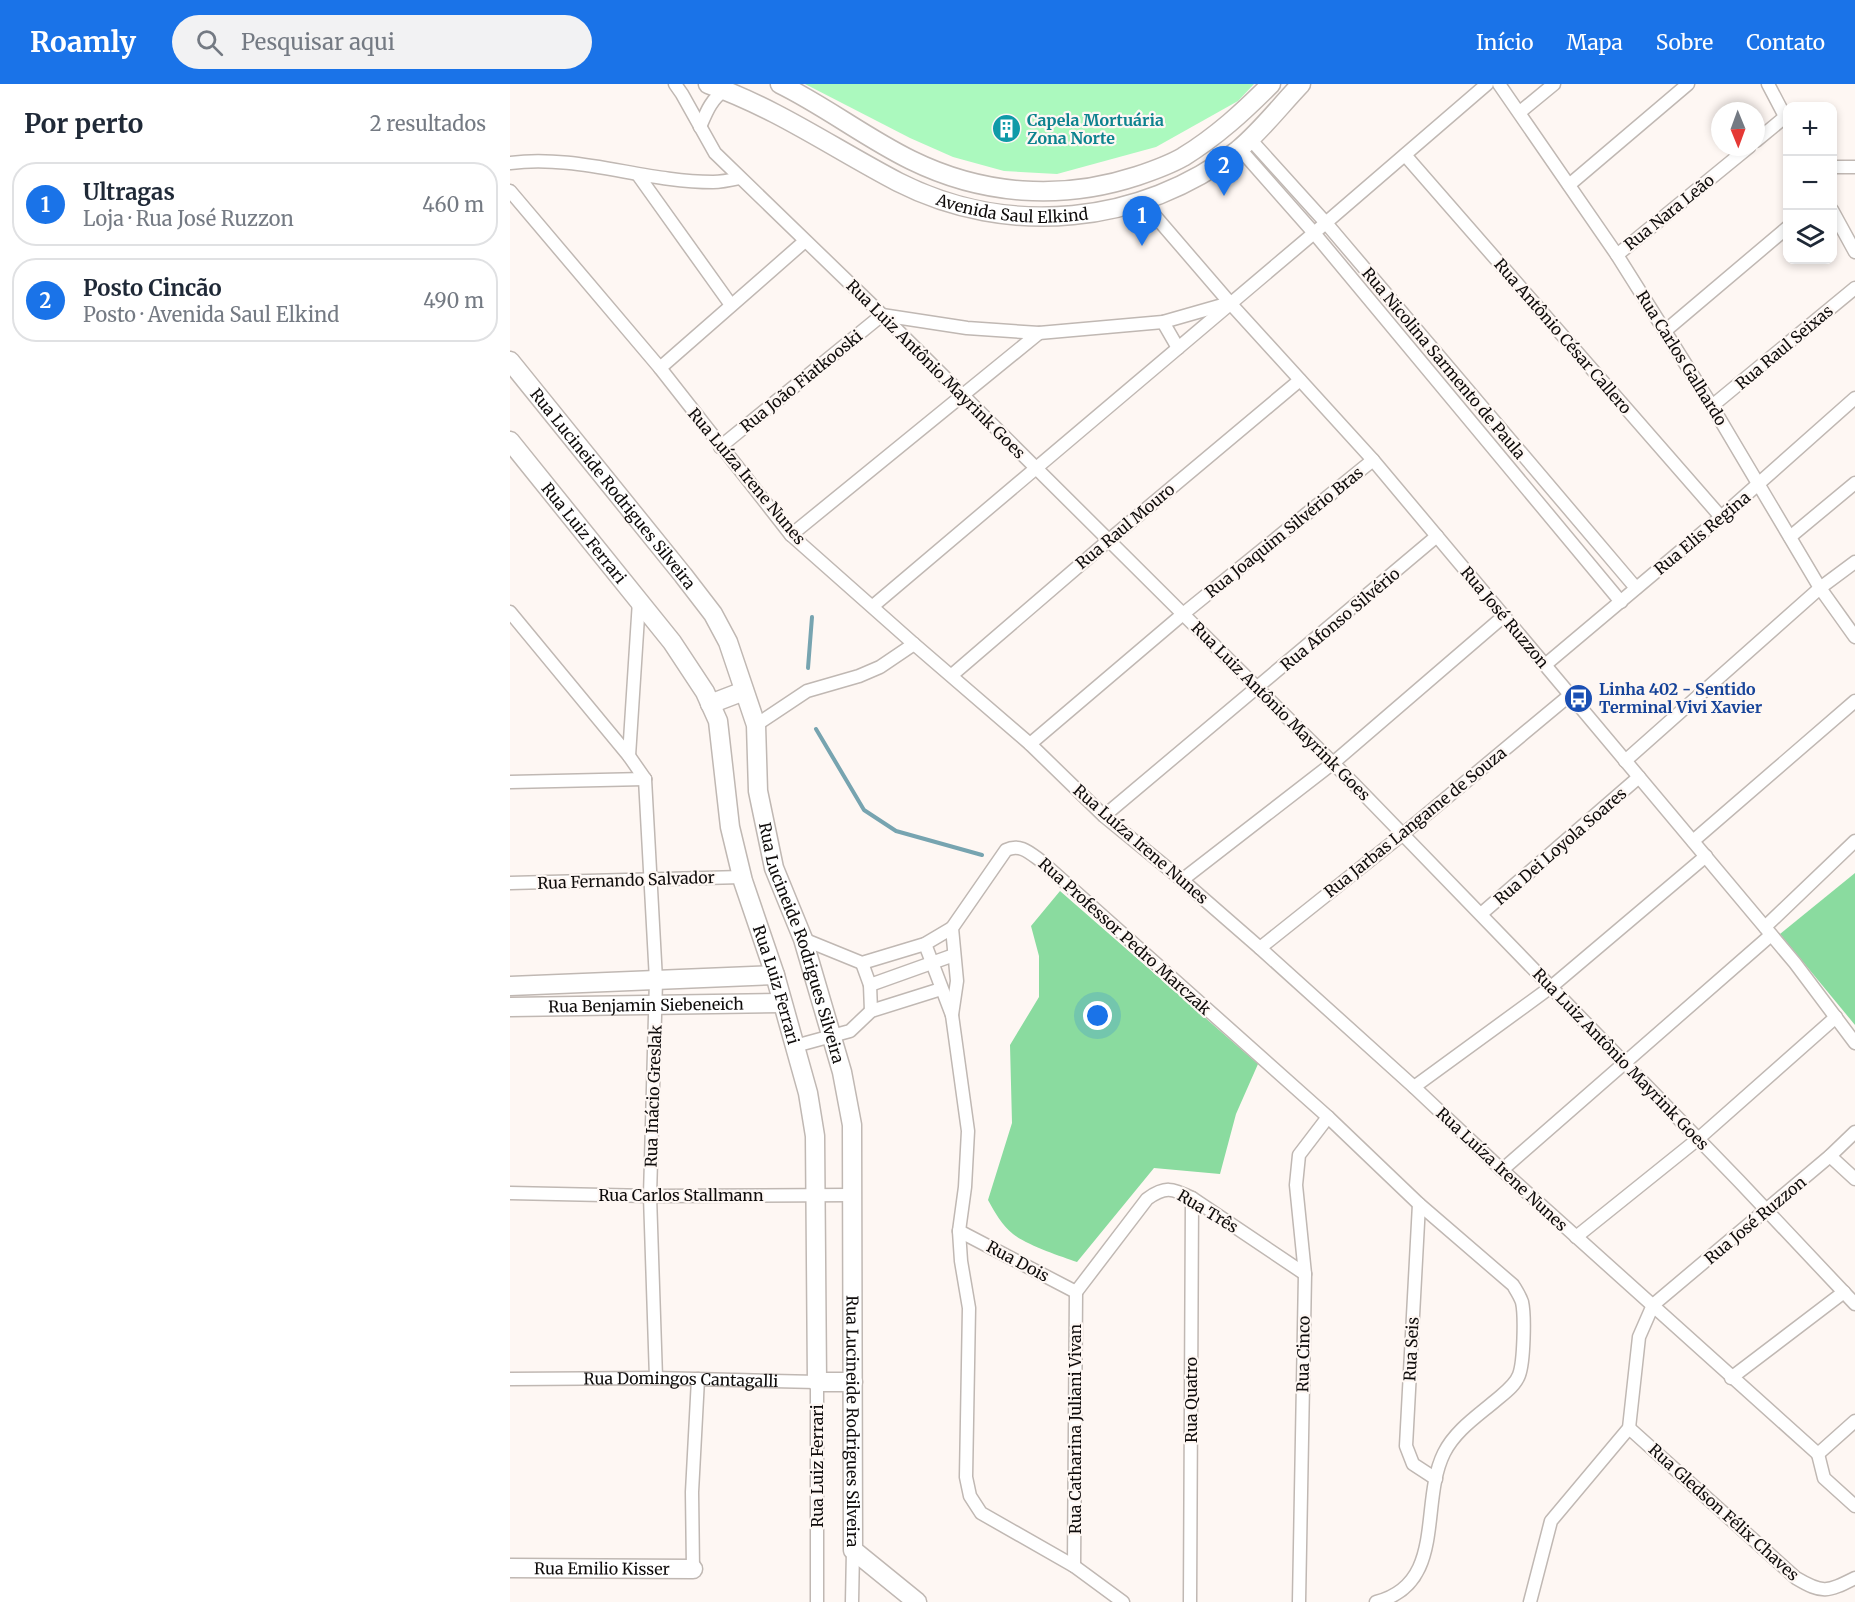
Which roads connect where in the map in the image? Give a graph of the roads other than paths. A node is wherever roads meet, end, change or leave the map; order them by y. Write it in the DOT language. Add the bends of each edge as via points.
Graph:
graph roads {
  1 [pos="675,84"];
  2 [pos="1271,84"];
  3 [pos="1301,84"];
  4 [pos="1487,84"];
  5 [pos="1499,84"];
  6 [pos="1554,84"];
  7 [pos="1688,84"];
  8 [pos="1768,84"];
  9 [pos="786,85"];
  10 [pos="716,87"];
  11 [pos="1520,112"];
  12 [pos="1783,114"];
  13 [pos="1783,122"];
  14 [pos="700,127"];
  15 [pos="1765,135"];
  16 [pos="1245,143"];
  17 [pos="1406,155"];
  18 [pos="1738,156"];
  19 [pos="1181,159"];
  20 [pos="510,163"];
  21 [pos="1837,167"];
  22 [pos="1855,167"];
  23 [pos="638,175"];
  24 [pos="740,178"];
  25 [pos="1569,185"];
  26 [pos="510,191"];
  27 [pos="1143,202"];
  28 [pos="1837,218"];
  29 [pos="1326,223"];
  30 [pos="1783,231"];
  31 [pos="1314,233"];
  32 [pos="805,241"];
  33 [pos="1855,252"];
  34 [pos="1617,255"];
  35 [pos="1855,288"];
  36 [pos="1230,303"];
  37 [pos="731,304"];
  38 [pos="882,315"];
  39 [pos="1163,322"];
  40 [pos="1665,331"];
  41 [pos="1039,333"];
  42 [pos="1178,348"];
  43 [pos="510,361"];
  44 [pos="660,368"];
  45 [pos="1300,380"];
  46 [pos="962,394"];
  47 [pos="1855,398"];
  48 [pos="1713,406"];
  49 [pos="510,441"];
  50 [pos="720,447"];
  51 [pos="1373,460"];
  52 [pos="1037,468"];
  53 [pos="1855,483"];
  54 [pos="1760,484"];
  55 [pos="1721,517"];
  56 [pos="791,535"];
  57 [pos="1437,536"];
  58 [pos="1790,537"];
  59 [pos="1109,540"];
  60 [pos="1855,562"];
  61 [pos="1636,588"];
  62 [pos="1820,588"];
  63 [pos="639,601"];
  64 [pos="1621,602"];
  65 [pos="873,606"];
  66 [pos="510,612"];
  67 [pos="1184,614"];
  68 [pos="1504,616"];
  69 [pos="1855,637"];
  70 [pos="914,644"];
  71 [pos="1545,665"];
  72 [pos="952,675"];
  73 [pos="1258,688"];
  74 [pos="744,691"];
  75 [pos="1570,695"];
  76 [pos="1855,701"];
  77 [pos="710,704"];
  78 [pos="756,725"];
  79 [pos="1030,744"];
  80 [pos="629,756"];
  81 [pos="1625,761"];
  82 [pos="1333,763"];
  83 [pos="1639,777"];
  84 [pos="645,779"];
  85 [pos="510,782"];
  86 [pos="760,810"];
  87 [pos="729,813"];
  88 [pos="1104,816"];
  89 [pos="1403,834"];
  90 [pos="1693,841"];
  91 [pos="1855,841"];
  92 [pos="1706,856"];
  93 [pos="742,877"];
  94 [pos="650,880"];
  95 [pos="1182,880"];
  96 [pos="510,883"];
  97 [pos="1481,914"];
  98 [pos="952,928"];
  99 [pos="1768,931"];
  100 [pos="803,939"];
  101 [pos="925,944"];
  102 [pos="1260,948"];
  103 [pos="954,955"];
  104 [pos="931,962"];
  105 [pos="862,963"];
  106 [pos="775,975"];
  107 [pos="656,980"];
  108 [pos="510,986"];
  109 [pos="870,986"];
  110 [pos="1551,987"];
  111 [pos="941,989"];
  112 [pos="782,1003"];
  113 [pos="656,1005"];
  114 [pos="510,1007"];
  115 [pos="871,1011"];
  116 [pos="952,1015"];
  117 [pos="1836,1017"];
  118 [pos="832,1036"];
  119 [pos="1855,1042"];
  120 [pos="795,1046"];
  121 [pos="1624,1062"];
  122 [pos="1414,1087"];
  123 [pos="1328,1118"];
  124 [pos="1855,1132"];
  125 [pos="1698,1139"];
  126 [pos="1830,1156"];
  127 [pos="1502,1170"];
  128 [pos="1855,1179"];
  129 [pos="510,1193"];
  130 [pos="816,1195"];
  131 [pos="852,1195"];
  132 [pos="650,1196"];
  133 [pos="1192,1198"];
  134 [pos="1419,1204"];
  135 [pos="1767,1210"];
  136 [pos="959,1231"];
  137 [pos="1576,1237"];
  138 [pos="1305,1274"];
  139 [pos="1076,1292"];
  140 [pos="1844,1292"];
  141 [pos="1855,1304"];
  142 [pos="1653,1305"];
  143 [pos="656,1378"];
  144 [pos="1731,1378"];
  145 [pos="510,1379"];
  146 [pos="698,1379"];
  147 [pos="817,1382"];
  148 [pos="853,1382"];
  149 [pos="1855,1421"];
  150 [pos="1629,1428"];
  151 [pos="1818,1454"];
  152 [pos="1436,1479"];
  153 [pos="1855,1506"];
  154 [pos="853,1550"];
  155 [pos="1074,1566"];
  156 [pos="510,1568"];
  157 [pos="693,1569"];
  158 [pos="1855,1578"];
  159 [pos="817,1602"];
  160 [pos="852,1602"];
  161 [pos="917,1602"];
  162 [pos="1123,1602"];
  163 [pos="1190,1602"];
  164 [pos="1299,1602"];
  165 [pos="1377,1602"];
  166 [pos="1530,1602"];
  1 -- 14 [label="street, Rua Luiz Antônio Mayrink Goes"];
  2 -- 19 [label="street, Avenida Saul Elkind" via="1226,128"];
  3 -- 16 [label="street, Avenida Saul Elkind"];
  4 -- 17 [label="street"];
  5 -- 11 [label="street, Rua Carlos Galhardo"];
  6 -- 11 [label="street"];
  7 -- 25 [label="street"];
  8 -- 12 [label="street"];
  9 -- 10 [label="street" via="781,101 745,90"];
  9 -- 19 [label="street, Avenida Saul Elkind" via="909,159 986,187 1041,193 1095,187"];
  10 -- 14 [label="street" via="718,95"];
  10 -- 27 [label="street, Avenida Saul Elkind" via="781,115 899,182 954,203 1040,218"];
  11 -- 25 [label="street, Rua Carlos Galhardo"];
  13 -- 15 [label="street"];
  14 -- 24 [label="street, Rua Luiz Antônio Mayrink Goes" via="715,153"];
  16 -- 27 [label="street, Avenida Saul Elkind" via="1198,177"];
  16 -- 29 [label="street, Rua Nicolina Sarmento de Paula"];
  16 -- 31 [label="street, Rua Nicolina Sarmento de Paula"];
  17 -- 29 [label="street"];
  17 -- 55 [label="street, Rua Antônio César Callero"];
  18 -- 34 [label="street, Rua Nara Leão"];
  19 -- 27 [label="street" via="1144,183 1140,188"];
  20 -- 23 [label="street" via="584,163"];
  21 -- 22 [label="street"];
  23 -- 24 [label="street" via="714,182"];
  23 -- 37 [label="street"];
  24 -- 32 [label="street, Rua Luiz Antônio Mayrink Goes"];
  25 -- 34 [label="street, Rua Carlos Galhardo"];
  26 -- 44 [label="street, Rua Luíza Irene Nunes"];
  27 -- 36 [label="street, Rua José Ruzzon"];
  28 -- 33 [label="street"];
  29 -- 31 [label="street"];
  29 -- 61 [label="street, Rua Nicolina Sarmento de Paula"];
  30 -- 40 [label="street"];
  31 -- 36 [label="street"];
  31 -- 64 [label="street, Rua Nicolina Sarmento de Paula"];
  32 -- 37 [label="street"];
  32 -- 38 [label="street, Rua Luiz Antônio Mayrink Goes"];
  34 -- 40 [label="street, Rua Carlos Galhardo"];
  35 -- 48 [label="street, Rua Raul Seixas"];
  36 -- 39 [label="street"];
  36 -- 42 [label="street"];
  36 -- 45 [label="street, Rua José Ruzzon"];
  37 -- 44 [label="street"];
  38 -- 41 [label="street" via="967,328"];
  38 -- 46 [label="street, Rua Luiz Antônio Mayrink Goes"];
  38 -- 50 [label="street, Rua João Fiatkooski"];
  39 -- 41 [label="street"];
  39 -- 42 [label="street"];
  40 -- 48 [label="street, Rua Carlos Galhardo"];
  41 -- 46 [label="street"];
  42 -- 52 [label="street"];
  43 -- 74 [label="street, Rua Lucineide Rodrigues Silveira" via="713,614 728,642"];
  44 -- 50 [label="street, Rua Luíza Irene Nunes"];
  45 -- 51 [label="street, Rua José Ruzzon"];
  45 -- 59 [label="street, Rua Raul Mouro"];
  46 -- 52 [label="street, Rua Luiz Antônio Mayrink Goes"];
  46 -- 56 [label="street"];
  47 -- 54 [label="street, Rua Elis Regina"];
  48 -- 54 [label="street, Rua Carlos Galhardo"];
  49 -- 63 [label="street, Rua Luiz Ferrari"];
  50 -- 56 [label="street, Rua Luíza Irene Nunes"];
  51 -- 57 [label="street, Rua José Ruzzon"];
  51 -- 67 [label="street, Rua Joaquim Silvério Bras"];
  52 -- 59 [label="street, Rua Luiz Antônio Mayrink Goes"];
  52 -- 65 [label="street"];
  53 -- 58 [label="street"];
  54 -- 55 [label="street, Rua Elis Regina"];
  54 -- 58 [label="street, Rua Carlos Galhardo"];
  55 -- 61 [label="street, Rua Elis Regina"];
  56 -- 65 [label="street, Rua Luíza Irene Nunes"];
  57 -- 68 [label="street, Rua José Ruzzon"];
  57 -- 73 [label="street, Rua Afonso Silvério"];
  58 -- 62 [label="street, Rua Carlos Galhardo"];
  59 -- 67 [label="street, Rua Luiz Antônio Mayrink Goes"];
  59 -- 72 [label="street, Rua Raul Mouro"];
  60 -- 62 [label="street"];
  61 -- 64 [label="street, Rua Elis Regina"];
  62 -- 69 [label="street, Rua Carlos Galhardo"];
  62 -- 81 [label="street"];
  63 -- 77 [label="street, Rua Luiz Ferrari" via="672,642"];
  63 -- 80 [label="street"];
  64 -- 71 [label="street, Rua Elis Regina"];
  65 -- 70 [label="street, Rua Luíza Irene Nunes"];
  66 -- 80 [label="street"];
  67 -- 73 [label="street, Rua Luiz Antônio Mayrink Goes"];
  67 -- 79 [label="street, Rua Joaquim Silvério Bras"];
  68 -- 71 [label="street, Rua José Ruzzon"];
  68 -- 82 [label="street"];
  70 -- 72 [label="street, Rua Luíza Irene Nunes"];
  70 -- 78 [label="street" via="880,667 807,691"];
  71 -- 75 [label="street, Rua José Ruzzon"];
  72 -- 79 [label="street, Rua Luíza Irene Nunes"];
  73 -- 82 [label="street, Rua Luiz Antônio Mayrink Goes"];
  73 -- 88 [label="street, Rua Afonso Silvério"];
  74 -- 77 [label="street"];
  74 -- 78 [label="street, Rua Lucineide Rodrigues Silveira"];
  75 -- 81 [label="street, Rua José Ruzzon"];
  75 -- 89 [label="street, Rua Jarbas Langame de Souza"];
  76 -- 90 [label="street"];
  77 -- 87 [label="street, Rua Luiz Ferrari" via="718,721"];
  78 -- 86 [label="street, Rua Lucineide Rodrigues Silveira"];
  79 -- 88 [label="street, Rua Luíza Irene Nunes"];
  80 -- 84 [label="street"];
  81 -- 83 [label="street, Rua José Ruzzon"];
  82 -- 89 [label="street, Rua Luiz Antônio Mayrink Goes"];
  82 -- 95 [label="street"];
  83 -- 90 [label="street, Rua José Ruzzon"];
  83 -- 97 [label="street, Rua Dei Loyola Soares"];
  84 -- 85 [label="street"];
  84 -- 94 [label="street, Rua Inácio Greslak"];
  86 -- 87 [label="street"];
  86 -- 100 [label="street, Rua Lucineide Rodrigues Silveira" via="774,868"];
  87 -- 93 [label="street, Rua Luiz Ferrari"];
  88 -- 95 [label="street, Rua Luíza Irene Nunes"];
  89 -- 97 [label="street, Rua Luiz Antônio Mayrink Goes"];
  89 -- 102 [label="street, Rua Jarbas Langame de Souza"];
  90 -- 92 [label="street, Rua José Ruzzon"];
  91 -- 99 [label="street"];
  92 -- 99 [label="street, Rua José Ruzzon"];
  92 -- 110 [label="street"];
  93 -- 94 [label="street, Rua Fernando Salvador"];
  93 -- 106 [label="street, Rua Luiz Ferrari"];
  94 -- 96 [label="street, Rua Fernando Salvador"];
  94 -- 107 [label="street, Rua Inácio Greslak"];
  95 -- 102 [label="street, Rua Luíza Irene Nunes"];
  97 -- 110 [label="street, Rua Luiz Antônio Mayrink Goes"];
  98 -- 101 [label="street"];
  98 -- 103 [label="street"];
  98 -- 123 [label="street, Rua Professor Pedro Marczak" via="1006,850 1027,850"];
  99 -- 117 [label="street, Rua José Ruzzon"];
  99 -- 121 [label="street"];
  100 -- 105 [label="street"];
  100 -- 118 [label="street, Rua Lucineide Rodrigues Silveira"];
  101 -- 104 [label="street"];
  101 -- 105 [label="street"];
  102 -- 122 [label="street, Rua Luíza Irene Nunes"];
  103 -- 104 [label="street"];
  103 -- 116 [label="street" via="957,981"];
  104 -- 109 [label="street"];
  104 -- 111 [label="street"];
  105 -- 109 [label="street"];
  106 -- 107 [label="street, Rua Benjamin Siebeneich"];
  106 -- 112 [label="street, Rua Luiz Ferrari"];
  107 -- 108 [label="street, Rua Benjamin Siebeneich"];
  107 -- 113 [label="street, Rua Inácio Greslak"];
  109 -- 115 [label="street"];
  110 -- 121 [label="street, Rua Luiz Antônio Mayrink Goes"];
  110 -- 122 [label="street"];
  111 -- 115 [label="street"];
  111 -- 116 [label="street"];
  112 -- 113 [label="street, Rua Benjamin Siebeneich"];
  112 -- 120 [label="street, Rua Luiz Ferrari"];
  113 -- 114 [label="street, Rua Benjamin Siebeneich"];
  113 -- 132 [label="street, Rua Inácio Greslak"];
  115 -- 118 [label="street" via="850,1031"];
  116 -- 136 [label="street" via="968,1131"];
  117 -- 119 [label="street, Rua José Ruzzon"];
  117 -- 125 [label="street"];
  118 -- 120 [label="street"];
  118 -- 131 [label="street, Rua Lucineide Rodrigues Silveira" via="852,1125"];
  120 -- 130 [label="street, Rua Luiz Ferrari" via="815,1136"];
  121 -- 125 [label="street, Rua Luiz Antônio Mayrink Goes"];
  121 -- 127 [label="street"];
  122 -- 127 [label="street, Rua Luíza Irene Nunes"];
  123 -- 134 [label="street, Rua Professor Pedro Marczak"];
  123 -- 138 [label="street, Rua Cinco" via="1299,1155 1296,1185"];
  124 -- 126 [label="street, Rua José Ruzzon"];
  125 -- 135 [label="street, Rua Luiz Antônio Mayrink Goes"];
  125 -- 137 [label="street"];
  126 -- 128 [label="street"];
  126 -- 135 [label="street, Rua José Ruzzon"];
  127 -- 137 [label="street, Rua Luíza Irene Nunes"];
  129 -- 132 [label="street, Rua Carlos Stallmann"];
  130 -- 131 [label="street, Rua Carlos Stallmann"];
  130 -- 132 [label="street, Rua Carlos Stallmann"];
  130 -- 147 [label="street, Rua Luiz Ferrari"];
  131 -- 148 [label="street, Rua Lucineide Rodrigues Silveira"];
  132 -- 143 [label="street, Rua Inácio Greslak"];
  133 -- 138 [label="street, Rua Três"];
  133 -- 139 [label="street, Rua Três" via="1176,1190 1160,1190 1147,1199"];
  133 -- 163 [label="street, Rua Quatro"];
  134 -- 152 [label="street, Rua Seis" via="1406,1446 1413,1464"];
  134 -- 152 [label="street, Rua Professor Pedro Marczak" via="1513,1285 1521,1301 1524,1339 1520,1374 1509,1389 1461,1429 1443,1454"];
  135 -- 140 [label="street, Rua Luiz Antônio Mayrink Goes"];
  135 -- 142 [label="street, Rua José Ruzzon"];
  136 -- 139 [label="street, Rua Dois"];
  136 -- 155 [label="street" via="969,1308 966,1477 970,1496 981,1513"];
  137 -- 142 [label="street, Rua Luíza Irene Nunes"];
  138 -- 164 [label="street, Rua Cinco"];
  139 -- 155 [label="street, Rua Catharina Juliani Vivan"];
  140 -- 141 [label="street, Rua Luiz Antônio Mayrink Goes"];
  140 -- 144 [label="street"];
  142 -- 144 [label="street, Rua Luíza Irene Nunes"];
  142 -- 150 [label="street" via="1639,1337"];
  143 -- 145 [label="street, Rua Domingos Cantagalli"];
  143 -- 146 [label="street, Rua Domingos Cantagalli"];
  144 -- 151 [label="street, Rua Luíza Irene Nunes"];
  146 -- 147 [label="street, Rua Domingos Cantagalli"];
  146 -- 157 [label="street" via="692,1492"];
  147 -- 148 [label="street, Rua Domingos Cantagalli"];
  147 -- 159 [label="street, Rua Luiz Ferrari"];
  148 -- 154 [label="street, Rua Lucineide Rodrigues Silveira"];
  149 -- 151 [label="street"];
  150 -- 158 [label="street, Rua Gledson Félix Chaves" via="1796,1578 1816,1590 1834,1589"];
  150 -- 166 [label="street" via="1551,1521"];
  151 -- 153 [label="street" via="1824,1478"];
  152 -- 165 [label="street, Rua Professor Pedro Marczak" via="1425,1549 1414,1578 1402,1591"];
  154 -- 160 [label="street, Rua Lucineide Rodrigues Silveira"];
  154 -- 161 [label="street"];
  155 -- 162 [label="street"];
  156 -- 157 [label="street, Rua Emilio Kisser"];
}
